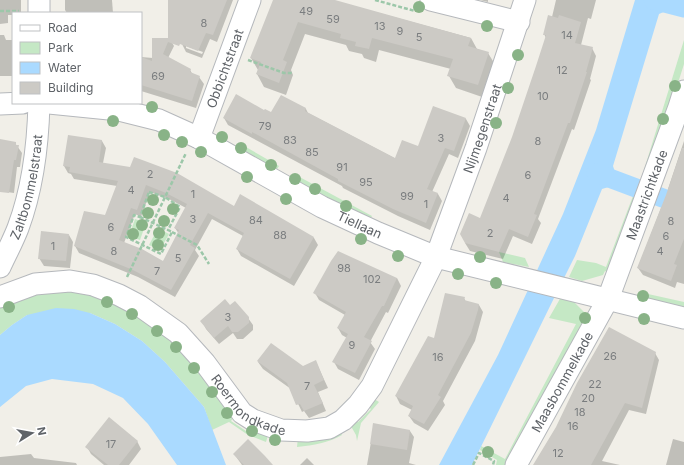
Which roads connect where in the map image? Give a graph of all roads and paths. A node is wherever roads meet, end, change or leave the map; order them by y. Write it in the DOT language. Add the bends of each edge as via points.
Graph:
graph roads {
  1 [pos="39,0"];
  2 [pos="250,0"];
  3 [pos="431,0"];
  4 [pos="525,0"];
  5 [pos="39,12"];
  6 [pos="519,22"];
  7 [pos="248,59"];
  8 [pos="293,73"];
  9 [pos="682,102"];
  10 [pos="12,103"];
  11 [pos="0,104"];
  12 [pos="39,104"];
  13 [pos="59,104"];
  14 [pos="192,145"];
  15 [pos="165,197"];
  16 [pos="140,217"];
  17 [pos="153,222"];
  18 [pos="168,230"];
  19 [pos="172,232"];
  20 [pos="143,244"];
  21 [pos="436,256"];
  22 [pos="209,264"];
  23 [pos="0,267"];
  24 [pos="119,295"];
  25 [pos="0,297"];
  26 [pos="608,299"];
  27 [pos="684,318"];
  28 [pos="473,465"];
  29 [pos="493,465"];
  30 [pos="516,465"];
  1 -- 5 [label="street"];
  2 -- 14 [label="street, Obbichtstraat"];
  3 -- 6 [label="street"];
  4 -- 6 [label="street, Nijmegenstraat"];
  6 -- 21 [label="street, Nijmegenstraat"];
  7 -- 8 [label="path" via="284,73"];
  9 -- 26 [label="street, Maastrichtkade"];
  10 -- 11 [label="street"];
  12 -- 23 [label="street, Zaltbommelstraat" via="32,180 18,228"];
  13 -- 14 [label="street, Tiellaan" via="119,110 159,120"];
  14 -- 15 [label="path"];
  14 -- 21 [label="street, Tiellaan" via="378,233"];
  15 -- 16 [label="path" via="149,192"];
  15 -- 17 [label="path"];
  15 -- 18 [label="path" via="180,207"];
  16 -- 17 [label="path"];
  16 -- 20 [label="path" via="134,215 126,237"];
  17 -- 18 [label="path"];
  17 -- 20 [label="path"];
  18 -- 19 [label="path"];
  19 -- 20 [label="path" via="160,254"];
  19 -- 22 [label="path" via="197,244"];
  20 -- 24 [label="path"];
  21 -- 24 [label="street, Roermondkade" via="372,386 343,420 329,428 308,432 280,430 242,413 205,363 178,333 140,306"];
  21 -- 26 [label="street, Tiellaan"];
  24 -- 25 [label="street, Roermondkade" via="92,285 70,281 35,284"];
  26 -- 27 [label="street, Tiellaan"];
  26 -- 30 [label="street, Maasbommelkade"];
  28 -- 29 [label="path" via="479,453 494,461"];
}
